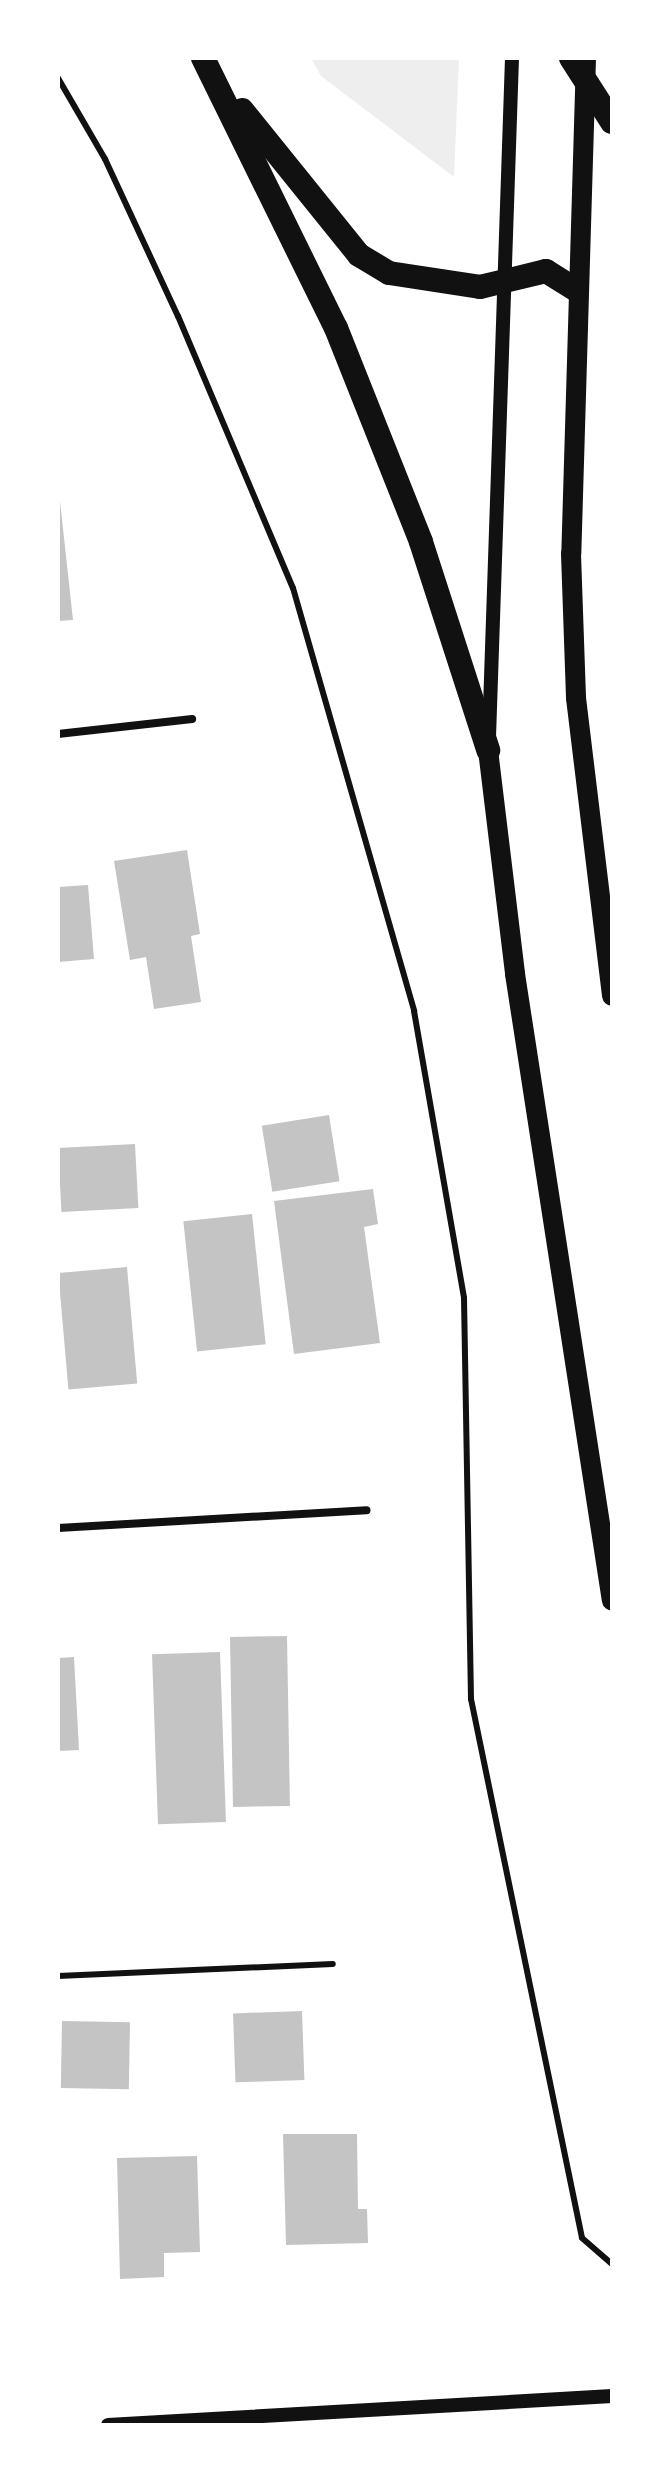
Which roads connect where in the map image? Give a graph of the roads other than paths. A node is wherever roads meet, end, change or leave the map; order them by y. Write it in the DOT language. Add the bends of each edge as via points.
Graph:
graph roads {
  1 [pos="512,58"];
  2 [pos="571,58"];
  3 [pos="586,58"];
  4 [pos="205,62"];
  5 [pos="58,78"];
  6 [pos="612,122"];
  7 [pos="501,281"];
  8 [pos="577,290"];
  9 [pos="192,719"];
  10 [pos="58,734"];
  11 [pos="488,750"];
  12 [pos="612,996"];
  13 [pos="366,1510"];
  14 [pos="58,1528"];
  15 [pos="612,1601"];
  16 [pos="333,1964"];
  17 [pos="58,1976"];
  18 [pos="612,2264"];
  19 [pos="612,2396"];
  20 [pos="108,2425"];
  1 -- 7 [label="street"];
  2 -- 6 [label="highway"];
  3 -- 8 [label="main road"];
  4 -- 7 [label="highway" via="359,255 389,273 423,281 480,287"];
  4 -- 11 [label="highway" via="336,328 421,542"];
  5 -- 18 [label="lane" via="105,159 171,301 293,588 414,1011 464,1298 471,1699 578,2222 582,2238"];
  7 -- 8 [label="highway" via="546,271"];
  7 -- 11 [label="street" via="497,591"];
  8 -- 12 [label="main road" via="571,554 576,698"];
  9 -- 10 [label="street"];
  11 -- 15 [label="main road" via="515,974"];
  13 -- 14 [label="street"];
  16 -- 17 [label="lane"];
  19 -- 20 [label="street"];
}
